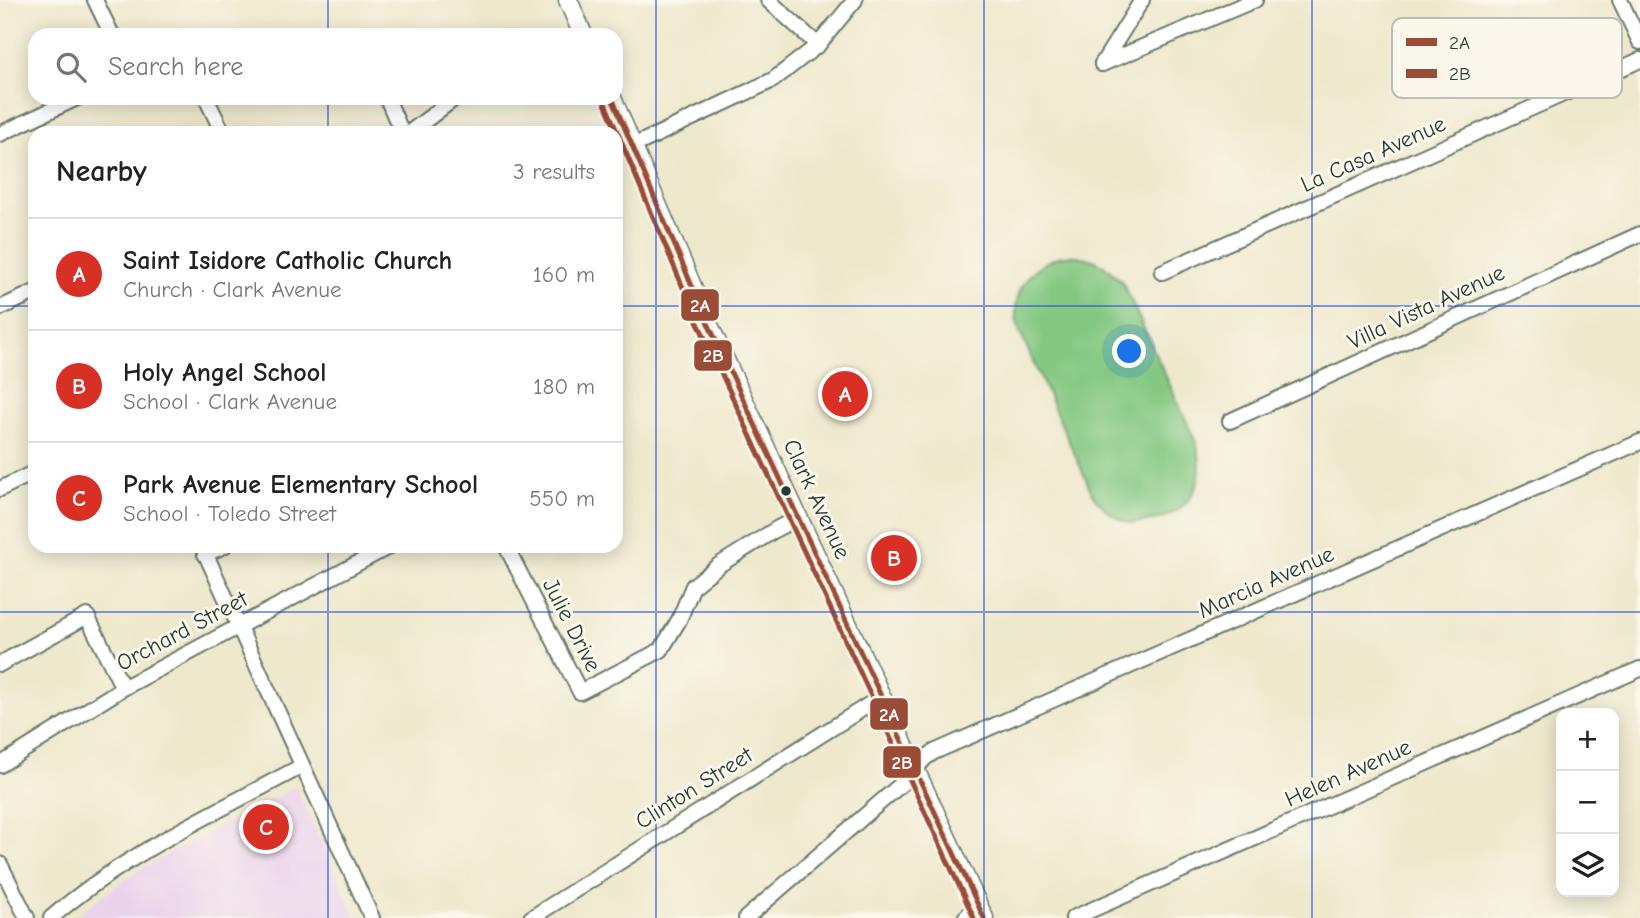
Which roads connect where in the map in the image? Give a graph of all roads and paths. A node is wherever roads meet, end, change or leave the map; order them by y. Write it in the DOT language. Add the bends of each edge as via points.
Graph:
graph roads {
  1 [pos="95,0"];
  2 [pos="568,0"];
  3 [pos="768,0"];
  4 [pos="855,0"];
  5 [pos="1142,0"];
  6 [pos="1255,0"];
  7 [pos="1620,0"];
  8 [pos="109,28"];
  9 [pos="579,28"];
  10 [pos="1640,42"];
  11 [pos="818,45"];
  12 [pos="1640,60"];
  13 [pos="1622,68"];
  14 [pos="1554,98"];
  15 [pos="61,105"];
  16 [pos="209,105"];
  17 [pos="390,105"];
  18 [pos="446,105"];
  19 [pos="615,105"];
  20 [pos="220,126"];
  21 [pos="399,126"];
  22 [pos="418,126"];
  23 [pos="0,134"];
  24 [pos="633,146"];
  25 [pos="1640,234"];
  26 [pos="1162,272"];
  27 [pos="28,295"];
  28 [pos="0,308"];
  29 [pos="1230,421"];
  30 [pos="1640,442"];
  31 [pos="28,475"];
  32 [pos="0,489"];
  33 [pos="799,518"];
  34 [pos="205,553"];
  35 [pos="377,553"];
  36 [pos="510,553"];
  37 [pos="239,627"];
  38 [pos="0,664"];
  39 [pos="1640,669"];
  40 [pos="123,688"];
  41 [pos="881,697"];
  42 [pos="0,765"];
  43 [pos="302,766"];
  44 [pos="915,770"];
  45 [pos="0,864"];
  46 [pos="976,914"];
  47 [pos="27,918"];
  48 [pos="51,918"];
  49 [pos="372,918"];
  50 [pos="531,918"];
  51 [pos="746,918"];
  52 [pos="1073,918"];
  1 -- 8 [label="street"];
  2 -- 9 [label="street"];
  3 -- 11 [label="street"];
  4 -- 11 [label="street"];
  5 -- 6 [label="street" via="1102,64"];
  7 -- 10 [label="street"];
  11 -- 24 [label="street" via="773,80"];
  12 -- 13 [label="street, La Casa Avenue"];
  14 -- 26 [label="street, La Casa Avenue"];
  15 -- 23 [label="street"];
  16 -- 20 [label="street"];
  17 -- 21 [label="street"];
  18 -- 22 [label="street"];
  19 -- 24 [label="street, Clark Avenue"];
  24 -- 33 [label="street, Clark Avenue"];
  25 -- 29 [label="street, Villa Vista Avenue"];
  27 -- 28 [label="street"];
  30 -- 44 [label="street, Marcia Avenue" via="934,752"];
  31 -- 32 [label="street"];
  33 -- 36 [label="street, Julie Drive" via="719,565 693,586 661,650 580,692"];
  33 -- 41 [label="street, Clark Avenue"];
  34 -- 37 [label="street"];
  35 -- 37 [label="street, Orchard Street"];
  37 -- 40 [label="street, Orchard Street"];
  37 -- 43 [label="street"];
  38 -- 40 [label="street" via="87,617"];
  39 -- 52 [label="street, Helen Avenue"];
  40 -- 42 [label="street, Orchard Street"];
  41 -- 44 [label="street, Clark Avenue"];
  41 -- 50 [label="street, Clinton Street"];
  43 -- 48 [label="street" via="133,857"];
  43 -- 49 [label="street"];
  44 -- 46 [label="street, Clark Avenue"];
  44 -- 51 [label="street, Marcia Avenue"];
  45 -- 47 [label="street"];
}
